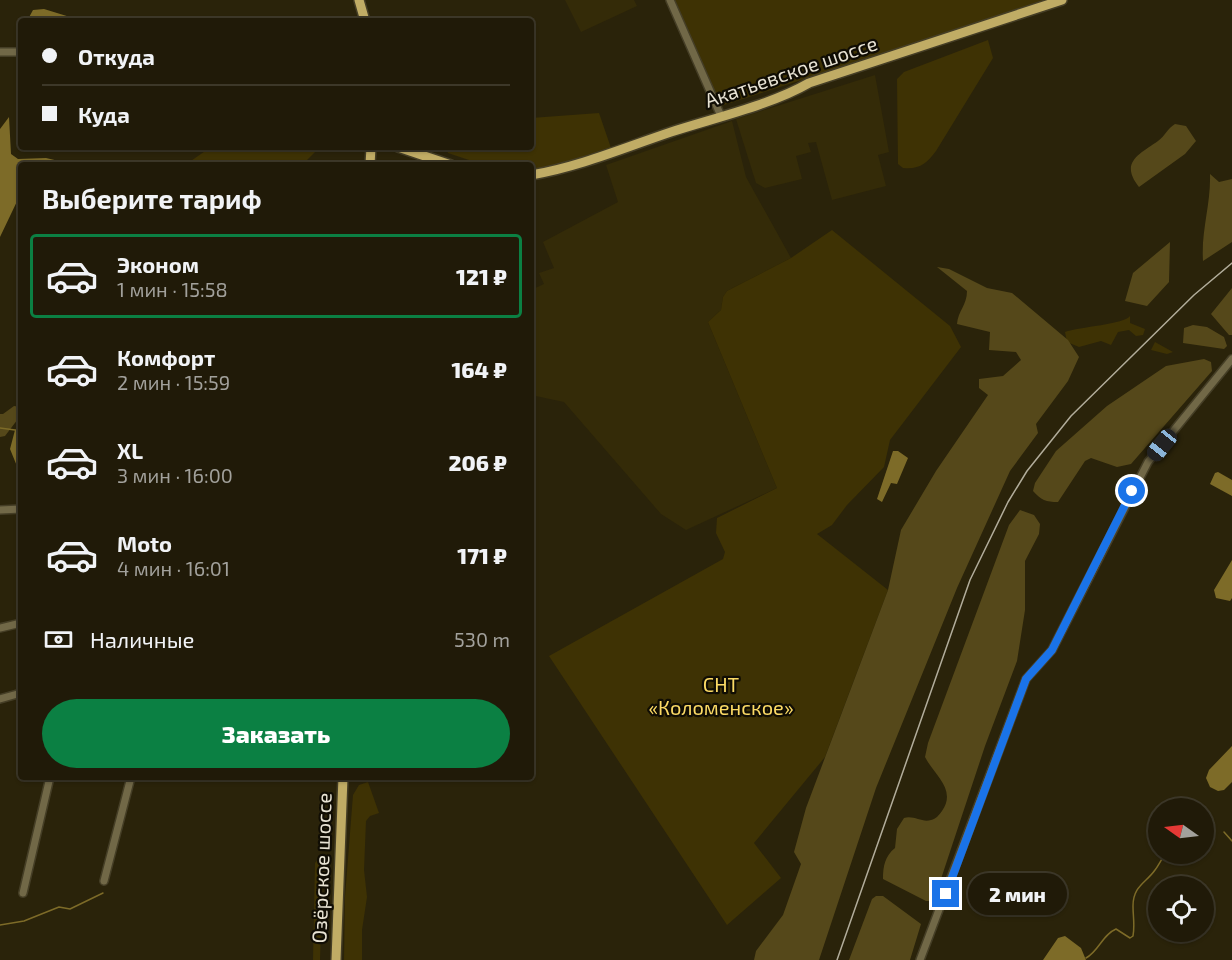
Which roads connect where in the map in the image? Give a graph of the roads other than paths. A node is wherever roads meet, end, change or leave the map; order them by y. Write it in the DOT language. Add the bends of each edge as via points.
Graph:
graph roads {
  1 [pos="359,0"];
  2 [pos="670,0"];
  3 [pos="1062,0"];
  4 [pos="364,18"];
  5 [pos="0,52"];
  6 [pos="18,52"];
  7 [pos="721,116"];
  8 [pos="407,150"];
  9 [pos="442,162"];
  10 [pos="534,174"];
  11 [pos="1232,359"];
  12 [pos="18,509"];
  13 [pos="0,510"];
  14 [pos="18,624"];
  15 [pos="0,628"];
  16 [pos="18,694"];
  17 [pos="0,699"];
  18 [pos="49,780"];
  19 [pos="130,780"];
  20 [pos="343,780"];
  21 [pos="104,881"];
  22 [pos="23,893"];
  23 [pos="336,960"];
  24 [pos="920,960"];
  1 -- 4 [label="main road"];
  2 -- 7 [label="street"];
  3 -- 7 [label="main road, Акатьевское шоссе"];
  5 -- 6 [label="street"];
  7 -- 10 [label="main road, Акатьевское шоссе"];
  8 -- 9 [label="main road"];
  11 -- 24 [label="street" via="1148,462 1056,643 1026,679"];
  12 -- 13 [label="street"];
  14 -- 15 [label="street"];
  16 -- 17 [label="street"];
  18 -- 22 [label="street"];
  19 -- 21 [label="street"];
  20 -- 23 [label="main road, Озёрское шоссе"];
}
